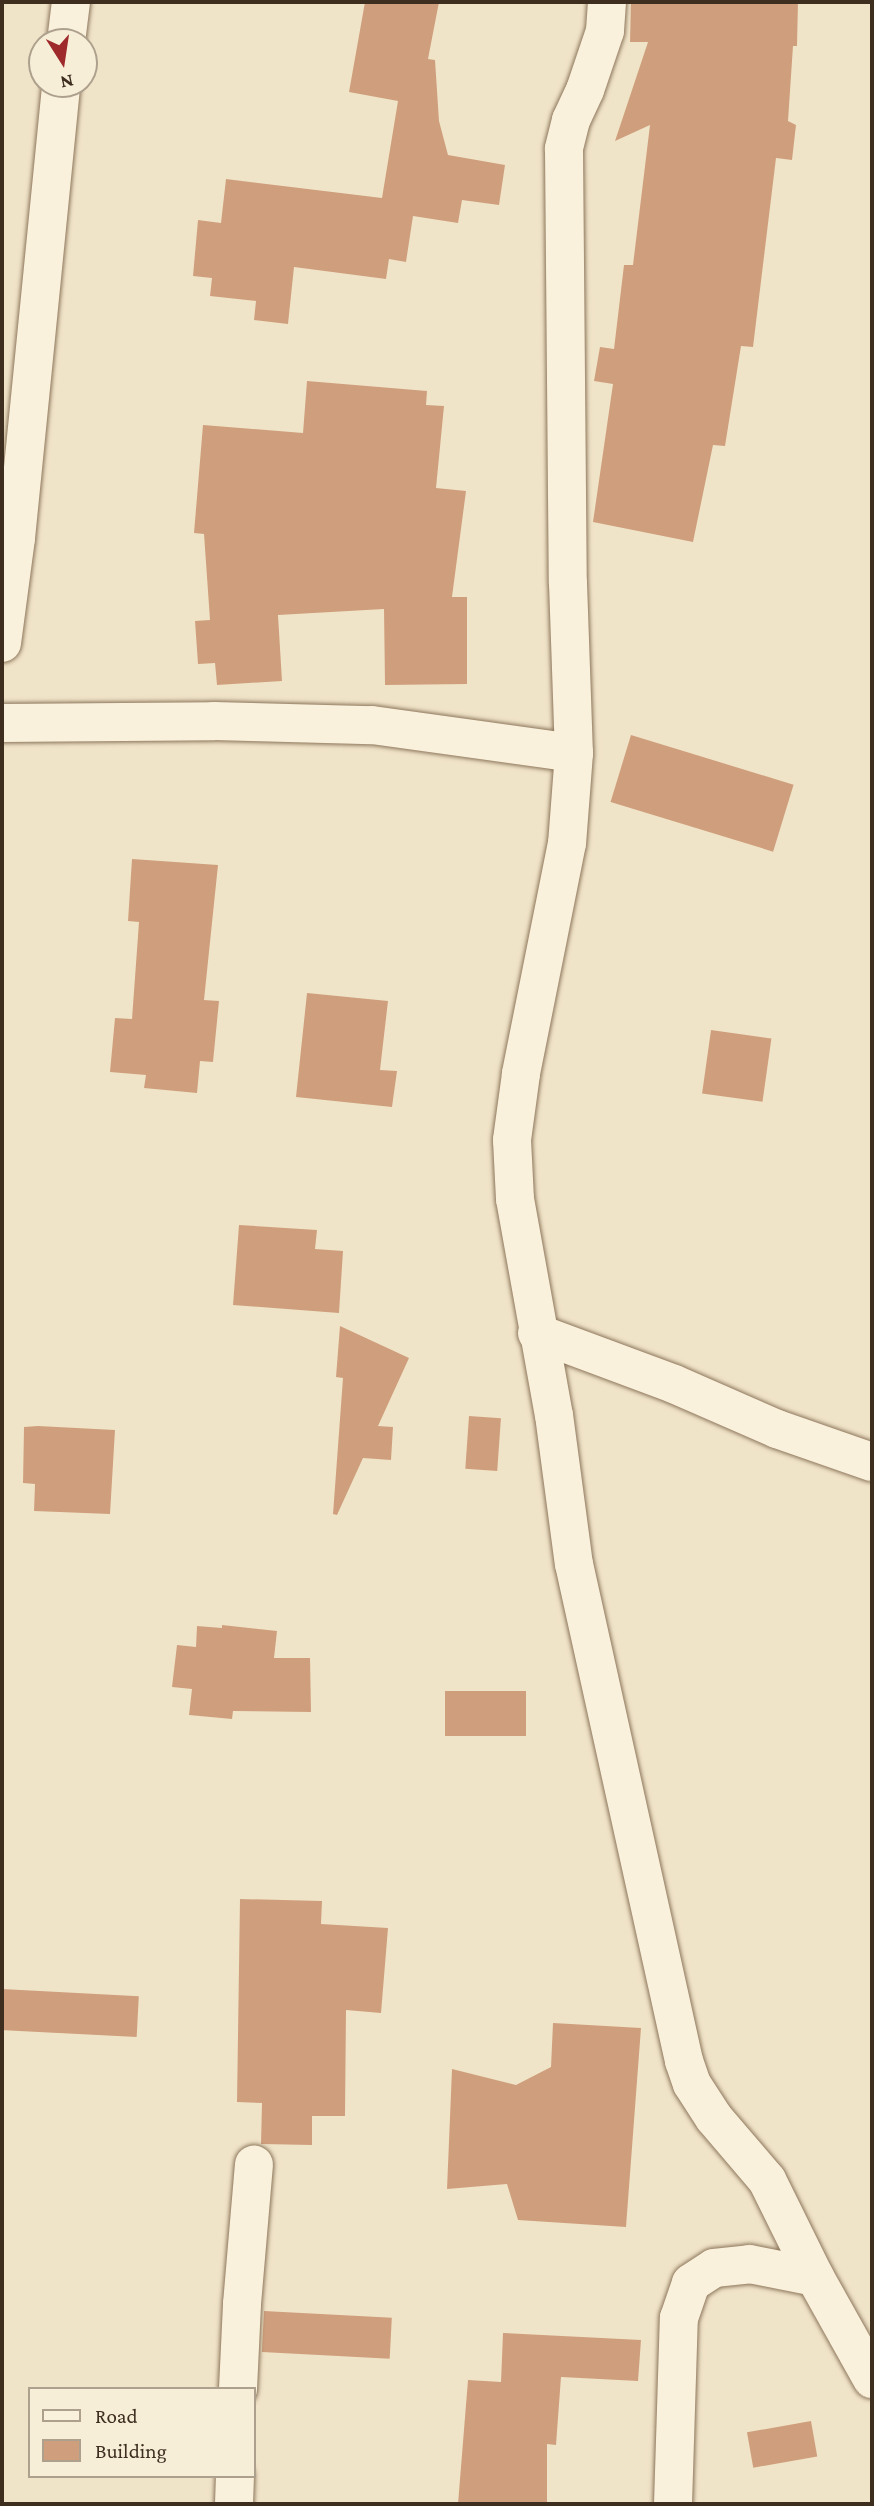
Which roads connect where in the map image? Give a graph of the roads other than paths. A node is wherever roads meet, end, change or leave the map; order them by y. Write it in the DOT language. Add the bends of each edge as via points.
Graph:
graph roads {
  1 [pos="71,2"];
  2 [pos="607,2"];
  3 [pos="68,28"];
  4 [pos="60,98"];
  5 [pos="2,643"];
  6 [pos="2,723"];
  7 [pos="574,753"];
  8 [pos="537,1334"];
  9 [pos="872,1462"];
  10 [pos="254,2165"];
  11 [pos="815,2277"];
  12 [pos="872,2379"];
  13 [pos="238,2387"];
  14 [pos="235,2478"];
  15 [pos="234,2504"];
  16 [pos="673,2504"];
  1 -- 3 [label="street"];
  2 -- 7 [label="street" via="605,31 564,149"];
  4 -- 5 [label="street"];
  6 -- 7 [label="street" via="372,725"];
  7 -- 8 [label="street" via="567,844 512,1140 515,1199"];
  8 -- 9 [label="street"];
  8 -- 11 [label="street" via="554,1415 576,1577 684,2061 692,2084 714,2118 767,2180"];
  10 -- 13 [label="street"];
  11 -- 12 [label="street"];
  11 -- 16 [label="street" via="750,2264 714,2268 691,2283 679,2318"];
  14 -- 15 [label="street"];
}
